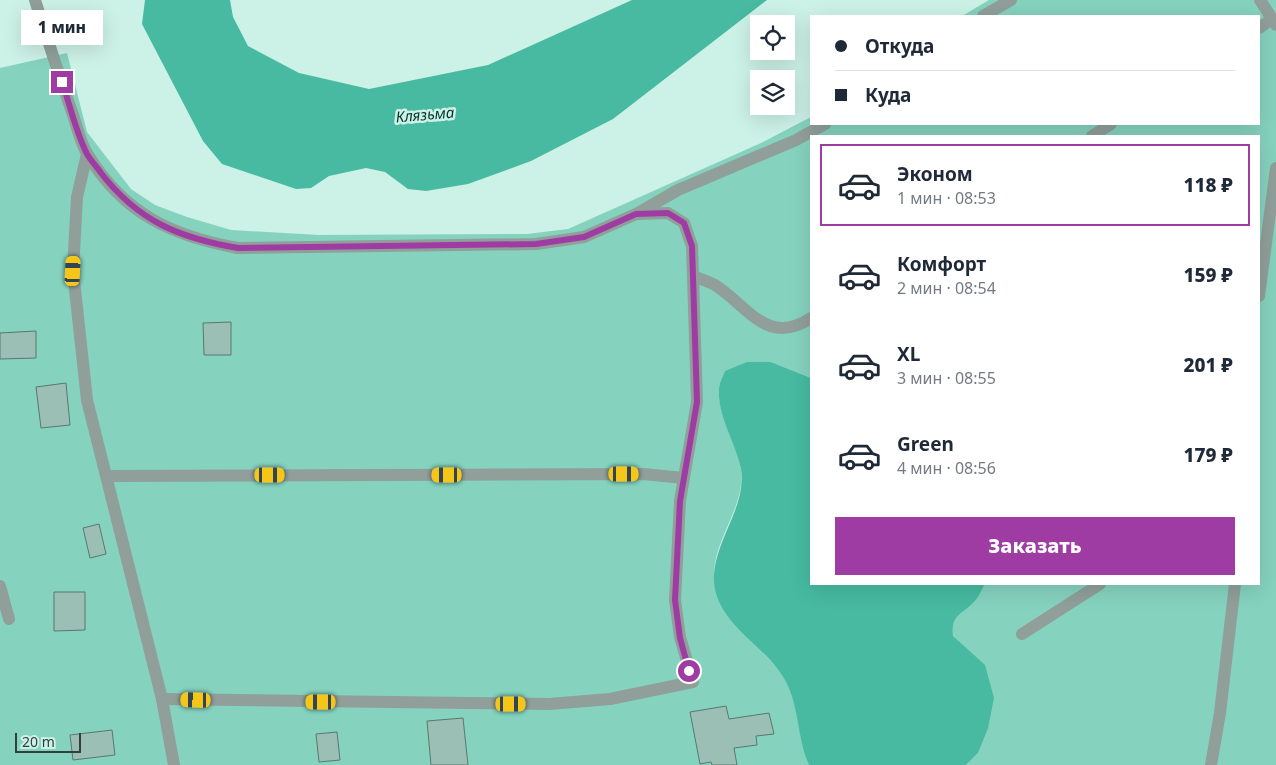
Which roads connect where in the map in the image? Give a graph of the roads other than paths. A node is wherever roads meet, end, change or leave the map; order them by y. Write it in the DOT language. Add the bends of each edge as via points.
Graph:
graph roads {
  1 [pos="35,0"];
  2 [pos="1011,0"];
  3 [pos="1260,0"];
  4 [pos="985,15"];
  5 [pos="1274,22"];
  6 [pos="1260,28"];
  7 [pos="823,125"];
  8 [pos="1109,125"];
  9 [pos="1094,135"];
  10 [pos="87,154"];
  11 [pos="1276,168"];
  12 [pos="636,214"];
  13 [pos="1261,266"];
  14 [pos="693,276"];
  15 [pos="1260,281"];
  16 [pos="810,319"];
  17 [pos="107,476"];
  18 [pos="684,478"];
  19 [pos="1098,585"];
  20 [pos="1235,585"];
  21 [pos="0,586"];
  22 [pos="9,620"];
  23 [pos="1022,634"];
  24 [pos="162,699"];
  25 [pos="174,765"];
  26 [pos="1211,765"];
  1 -- 10 [label="street"];
  2 -- 4 [label="street"];
  3 -- 5 [label="street"];
  5 -- 6 [label="street"];
  7 -- 12 [label="street" via="796,140 678,190"];
  8 -- 9 [label="street"];
  10 -- 12 [label="street" via="118,195 143,214 202,242 238,248 536,244 584,237"];
  10 -- 17 [label="street" via="77,197 73,271 87,400"];
  11 -- 13 [label="street"];
  12 -- 14 [label="street" via="668,213 684,223 692,246"];
  13 -- 15 [label="street"];
  14 -- 16 [label="street" via="714,285 751,316 775,328 797,328"];
  14 -- 18 [label="street" via="697,402"];
  17 -- 18 [label="street" via="643,474"];
  17 -- 24 [label="street"];
  18 -- 24 [label="street" via="675,600 680,638 693,682 610,699 549,704"];
  19 -- 23 [label="street"];
  20 -- 26 [label="street"];
  21 -- 22 [label="street"];
  24 -- 25 [label="street"];
}
